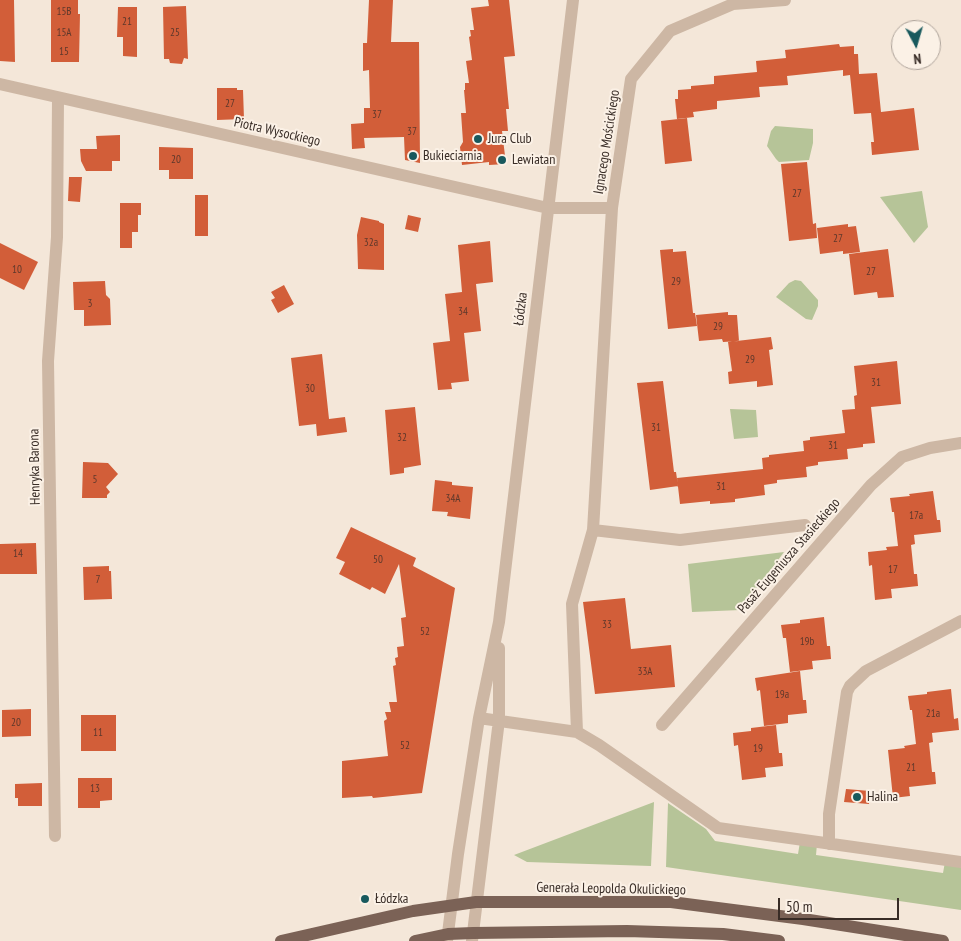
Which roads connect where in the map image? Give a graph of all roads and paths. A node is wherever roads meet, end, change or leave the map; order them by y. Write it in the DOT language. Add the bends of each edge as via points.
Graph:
graph roads {
  1 [pos="573,0"];
  2 [pos="785,0"];
  3 [pos="0,84"];
  4 [pos="58,98"];
  5 [pos="548,208"];
  6 [pos="612,208"];
  7 [pos="961,443"];
  8 [pos="806,525"];
  9 [pos="593,530"];
  10 [pos="961,621"];
  11 [pos="499,622"];
  12 [pos="480,718"];
  13 [pos="499,720"];
  14 [pos="662,725"];
  15 [pos="577,732"];
  16 [pos="55,836"];
  17 [pos="829,844"];
  18 [pos="961,862"];
  19 [pos="476,902"];
  20 [pos="451,906"];
  21 [pos="472,937"];
  22 [pos="448,938"];
  23 [pos="281,941"];
  24 [pos="415,941"];
  25 [pos="779,941"];
  26 [pos="943,941"];
  1 -- 5 [label="street, Łódzka"];
  2 -- 6 [label="street, Ignacego Mościckiego" via="732,4 670,31 631,79"];
  3 -- 4 [label="street, Piotra Wysockiego"];
  4 -- 5 [label="street, Piotra Wysockiego"];
  4 -- 16 [label="street, Henryka Barona" via="57,237 48,361"];
  5 -- 6 [label="street, Ignacego Mościckiego"];
  5 -- 11 [label="street, Łódzka"];
  6 -- 9 [label="street"];
  7 -- 14 [label="street, Pasaż Eugeniusza Stasieckiego" via="902,457 871,485"];
  8 -- 9 [label="street" via="680,540"];
  9 -- 15 [label="street" via="572,604"];
  10 -- 17 [label="street" via="866,671 850,686 829,814"];
  11 -- 12 [label="street, Łódzka"];
  11 -- 13 [label="street, Łódzka"];
  12 -- 13 [label="street"];
  12 -- 20 [label="street, Łódzka"];
  13 -- 15 [label="street"];
  13 -- 19 [label="street, Łódzka"];
  15 -- 17 [label="street" via="718,828"];
  17 -- 18 [label="street"];
  19 -- 20 [label="main road, Generała Leopolda Okulickiego"];
  19 -- 21 [label="street, Łódzka"];
  19 -- 26 [label="main road, Generała Leopolda Okulickiego" via="672,902"];
  20 -- 22 [label="street, Łódzka"];
  20 -- 23 [label="main road, Generała Leopolda Okulickiego" via="412,911"];
  21 -- 22 [label="main road"];
  21 -- 25 [label="main road" via="627,931 723,934"];
  22 -- 24 [label="main road"];
}
